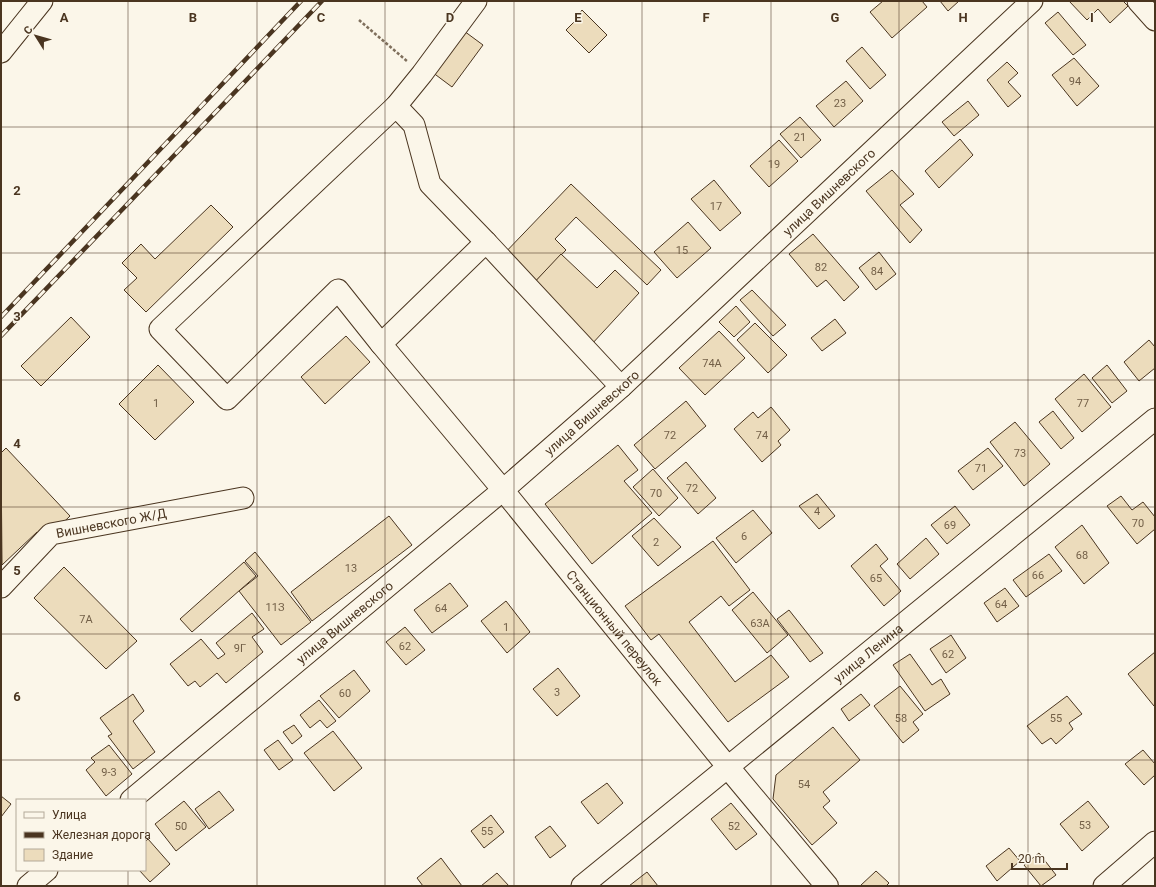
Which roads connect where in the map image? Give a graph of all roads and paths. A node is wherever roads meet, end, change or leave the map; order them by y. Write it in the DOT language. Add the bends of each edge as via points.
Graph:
graph roads {
  1 [pos="42,1"];
  2 [pos="476,1"];
  3 [pos="1032,1"];
  4 [pos="1138,1"];
  5 [pos="360,20"];
  6 [pos="1155,20"];
  7 [pos="1,52"];
  8 [pos="412,65"];
  9 [pos="396,106"];
  10 [pos="486,242"];
  11 [pos="380,344"];
  12 [pos="621,387"];
  13 [pos="1155,419"];
  14 [pos="503,490"];
  15 [pos="243,498"];
  16 [pos="1,587"];
  17 [pos="727,766"];
  18 [pos="132,799"];
  19 [pos="1155,842"];
  20 [pos="46,871"];
  21 [pos="28,886"];
  22 [pos="582,886"];
  23 [pos="828,886"];
  24 [pos="1104,886"];
  1 -- 7 [label="street"];
  2 -- 9 [label="street"];
  3 -- 12 [label="street, улица Вишневского"];
  4 -- 6 [label="street"];
  5 -- 8 [label="path"];
  9 -- 10 [label="street" via="414,125 430,184"];
  9 -- 11 [label="street, Станционный переулок" via="160,329 227,400 338,290"];
  10 -- 11 [label="street"];
  10 -- 12 [label="street"];
  11 -- 14 [label="street, Станционный переулок"];
  12 -- 14 [label="street, улица Вишневского"];
  13 -- 17 [label="street, улица Ленина"];
  14 -- 17 [label="street, Станционный переулок"];
  14 -- 18 [label="street, улица Вишневского"];
  15 -- 16 [label="street, Вишневского Ж/Д" via="51,534"];
  17 -- 22 [label="street, улица Ленина"];
  17 -- 23 [label="main road"];
  19 -- 24 [label="street"];
  20 -- 21 [label="street"];
}
